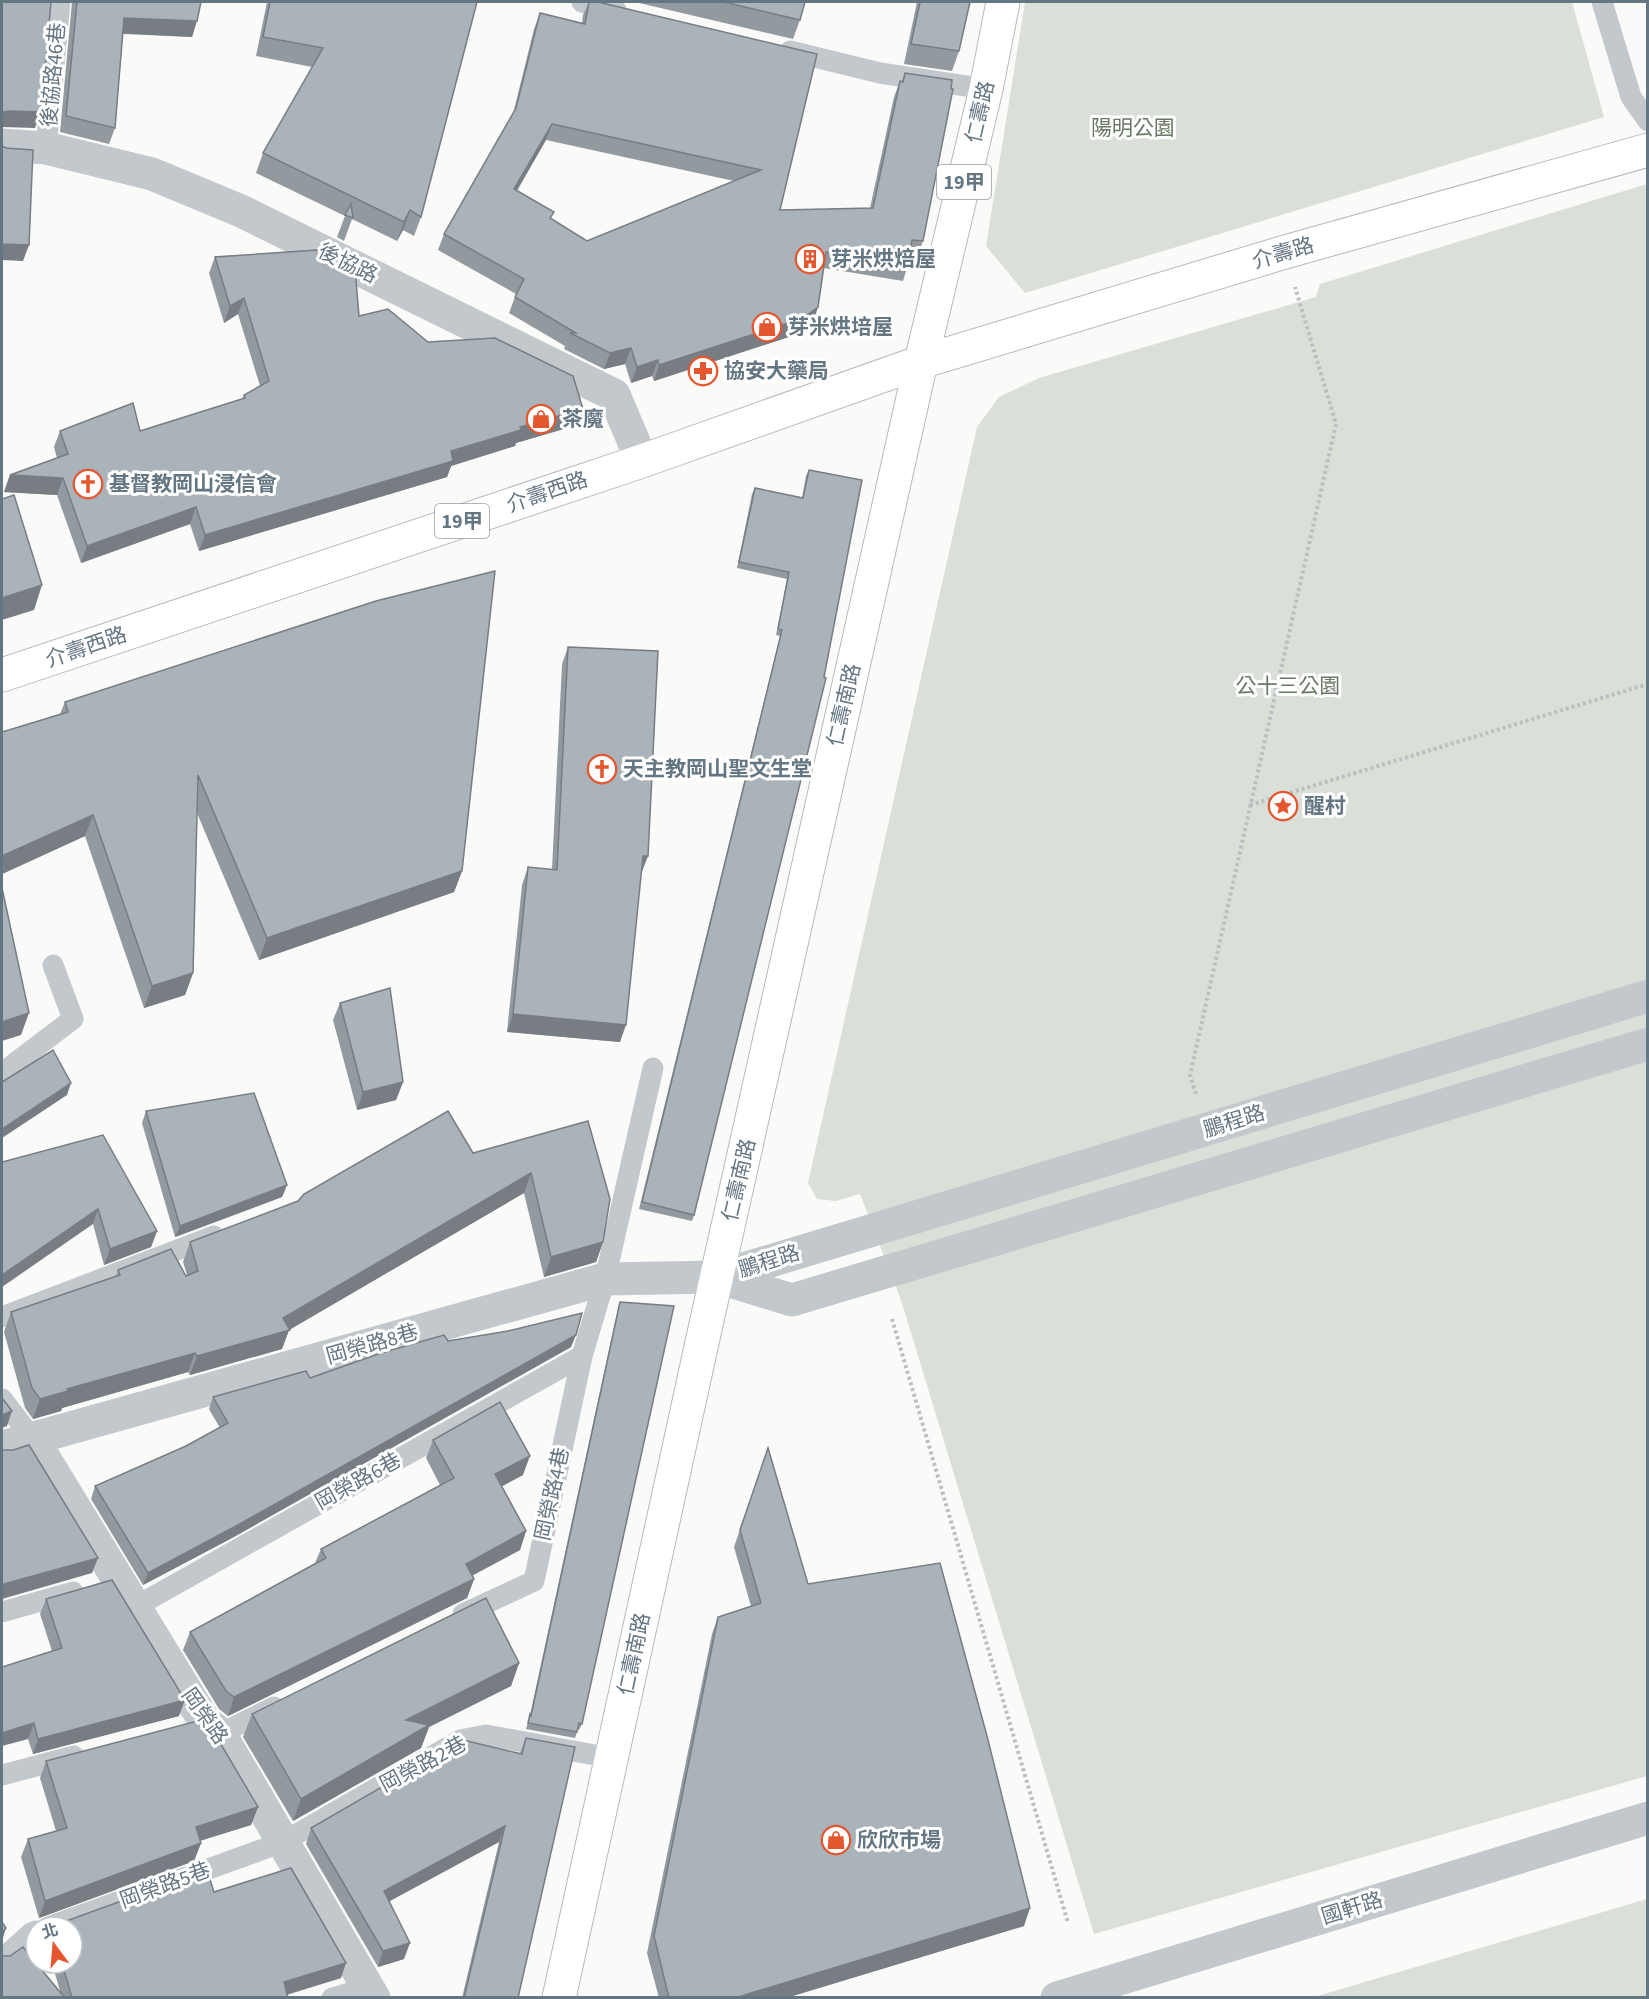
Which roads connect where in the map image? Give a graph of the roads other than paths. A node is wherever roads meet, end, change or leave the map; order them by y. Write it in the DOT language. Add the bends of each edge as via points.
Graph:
graph roads {
  1 [pos="60,2"];
  2 [pos="582,2"];
  3 [pos="1003,2"];
  4 [pos="1602,2"];
  5 [pos="639,15"];
  6 [pos="765,46"];
  7 [pos="986,89"];
  8 [pos="1647,121"];
  9 [pos="2,145"];
  10 [pos="46,148"];
  11 [pos="1647,150"];
  12 [pos="921,362"];
  13 [pos="642,461"];
  14 [pos="2,675"];
  15 [pos="53,965"];
  16 [pos="1647,996"];
  17 [pos="1647,1044"];
  18 [pos="653,1068"];
  19 [pos="2,1073"];
  20 [pos="231,1230"];
  21 [pos="717,1277"];
  22 [pos="605,1279"];
  23 [pos="2,1317"];
  24 [pos="582,1356"];
  25 [pos="2,1399"];
  26 [pos="17,1442"];
  27 [pos="117,1579"];
  28 [pos="135,1607"];
  29 [pos="2,1612"];
  30 [pos="440,1625"];
  31 [pos="293,1698"];
  32 [pos="203,1728"];
  33 [pos="92,1752"];
  34 [pos="611,1758"];
  35 [pos="2,1775"];
  36 [pos="1647,1818"];
  37 [pos="283,1842"];
  38 [pos="81,1915"];
  39 [pos="24,1939"];
  40 [pos="2,1959"];
  41 [pos="371,1993"];
  42 [pos="332,1998"];
  43 [pos="559,1998"];
  44 [pos="1057,1998"];
  1 -- 10 [label="lane, 後協路46巷"];
  2 -- 5 [label="lane"];
  3 -- 7 [label="main road, 仁壽路 / 19甲"];
  4 -- 8 [label="lane" via="1631,98"];
  6 -- 7 [label="lane" via="880,73"];
  7 -- 12 [label="main road, 仁壽路 / 19甲"];
  9 -- 10 [label="street, 後協路"];
  10 -- 13 [label="street, 後協路" via="152,174 241,211 614,394"];
  11 -- 12 [label="main road, 介壽路" via="1285,252"];
  12 -- 13 [label="main road, 介壽西路 / 19甲"];
  12 -- 21 [label="main road, 仁壽南路"];
  13 -- 14 [label="main road, 介壽西路 / 19甲"];
  15 -- 19 [label="lane" via="73,1019"];
  16 -- 21 [label="street, 鵬程路"];
  17 -- 21 [label="street, 鵬程路" via="792,1300"];
  18 -- 22 [label="lane, 岡榮路4巷"];
  20 -- 23 [label="lane"];
  21 -- 22 [label="street, 岡榮路8巷"];
  21 -- 34 [label="main road, 仁壽南路"];
  22 -- 24 [label="lane, 岡榮路4巷"];
  22 -- 26 [label="street, 岡榮路8巷"];
  24 -- 28 [label="lane, 岡榮路6巷"];
  24 -- 30 [label="lane, 岡榮路4巷" via="534,1581"];
  25 -- 26 [label="lane"];
  26 -- 27 [label="street, 岡榮路"];
  27 -- 28 [label="street, 岡榮路"];
  27 -- 29 [label="lane"];
  28 -- 32 [label="street, 岡榮路"];
  31 -- 32 [label="lane"];
  32 -- 37 [label="street, 岡榮路"];
  33 -- 35 [label="lane"];
  34 -- 37 [label="lane, 岡榮路2巷" via="486,1734 460,1740"];
  34 -- 43 [label="main road, 仁壽南路"];
  36 -- 44 [label="street, 國軒路"];
  37 -- 38 [label="lane, 岡榮路5巷"];
  37 -- 41 [label="street, 岡榮路"];
  39 -- 40 [label="lane"];
  41 -- 42 [label="lane"];
}
